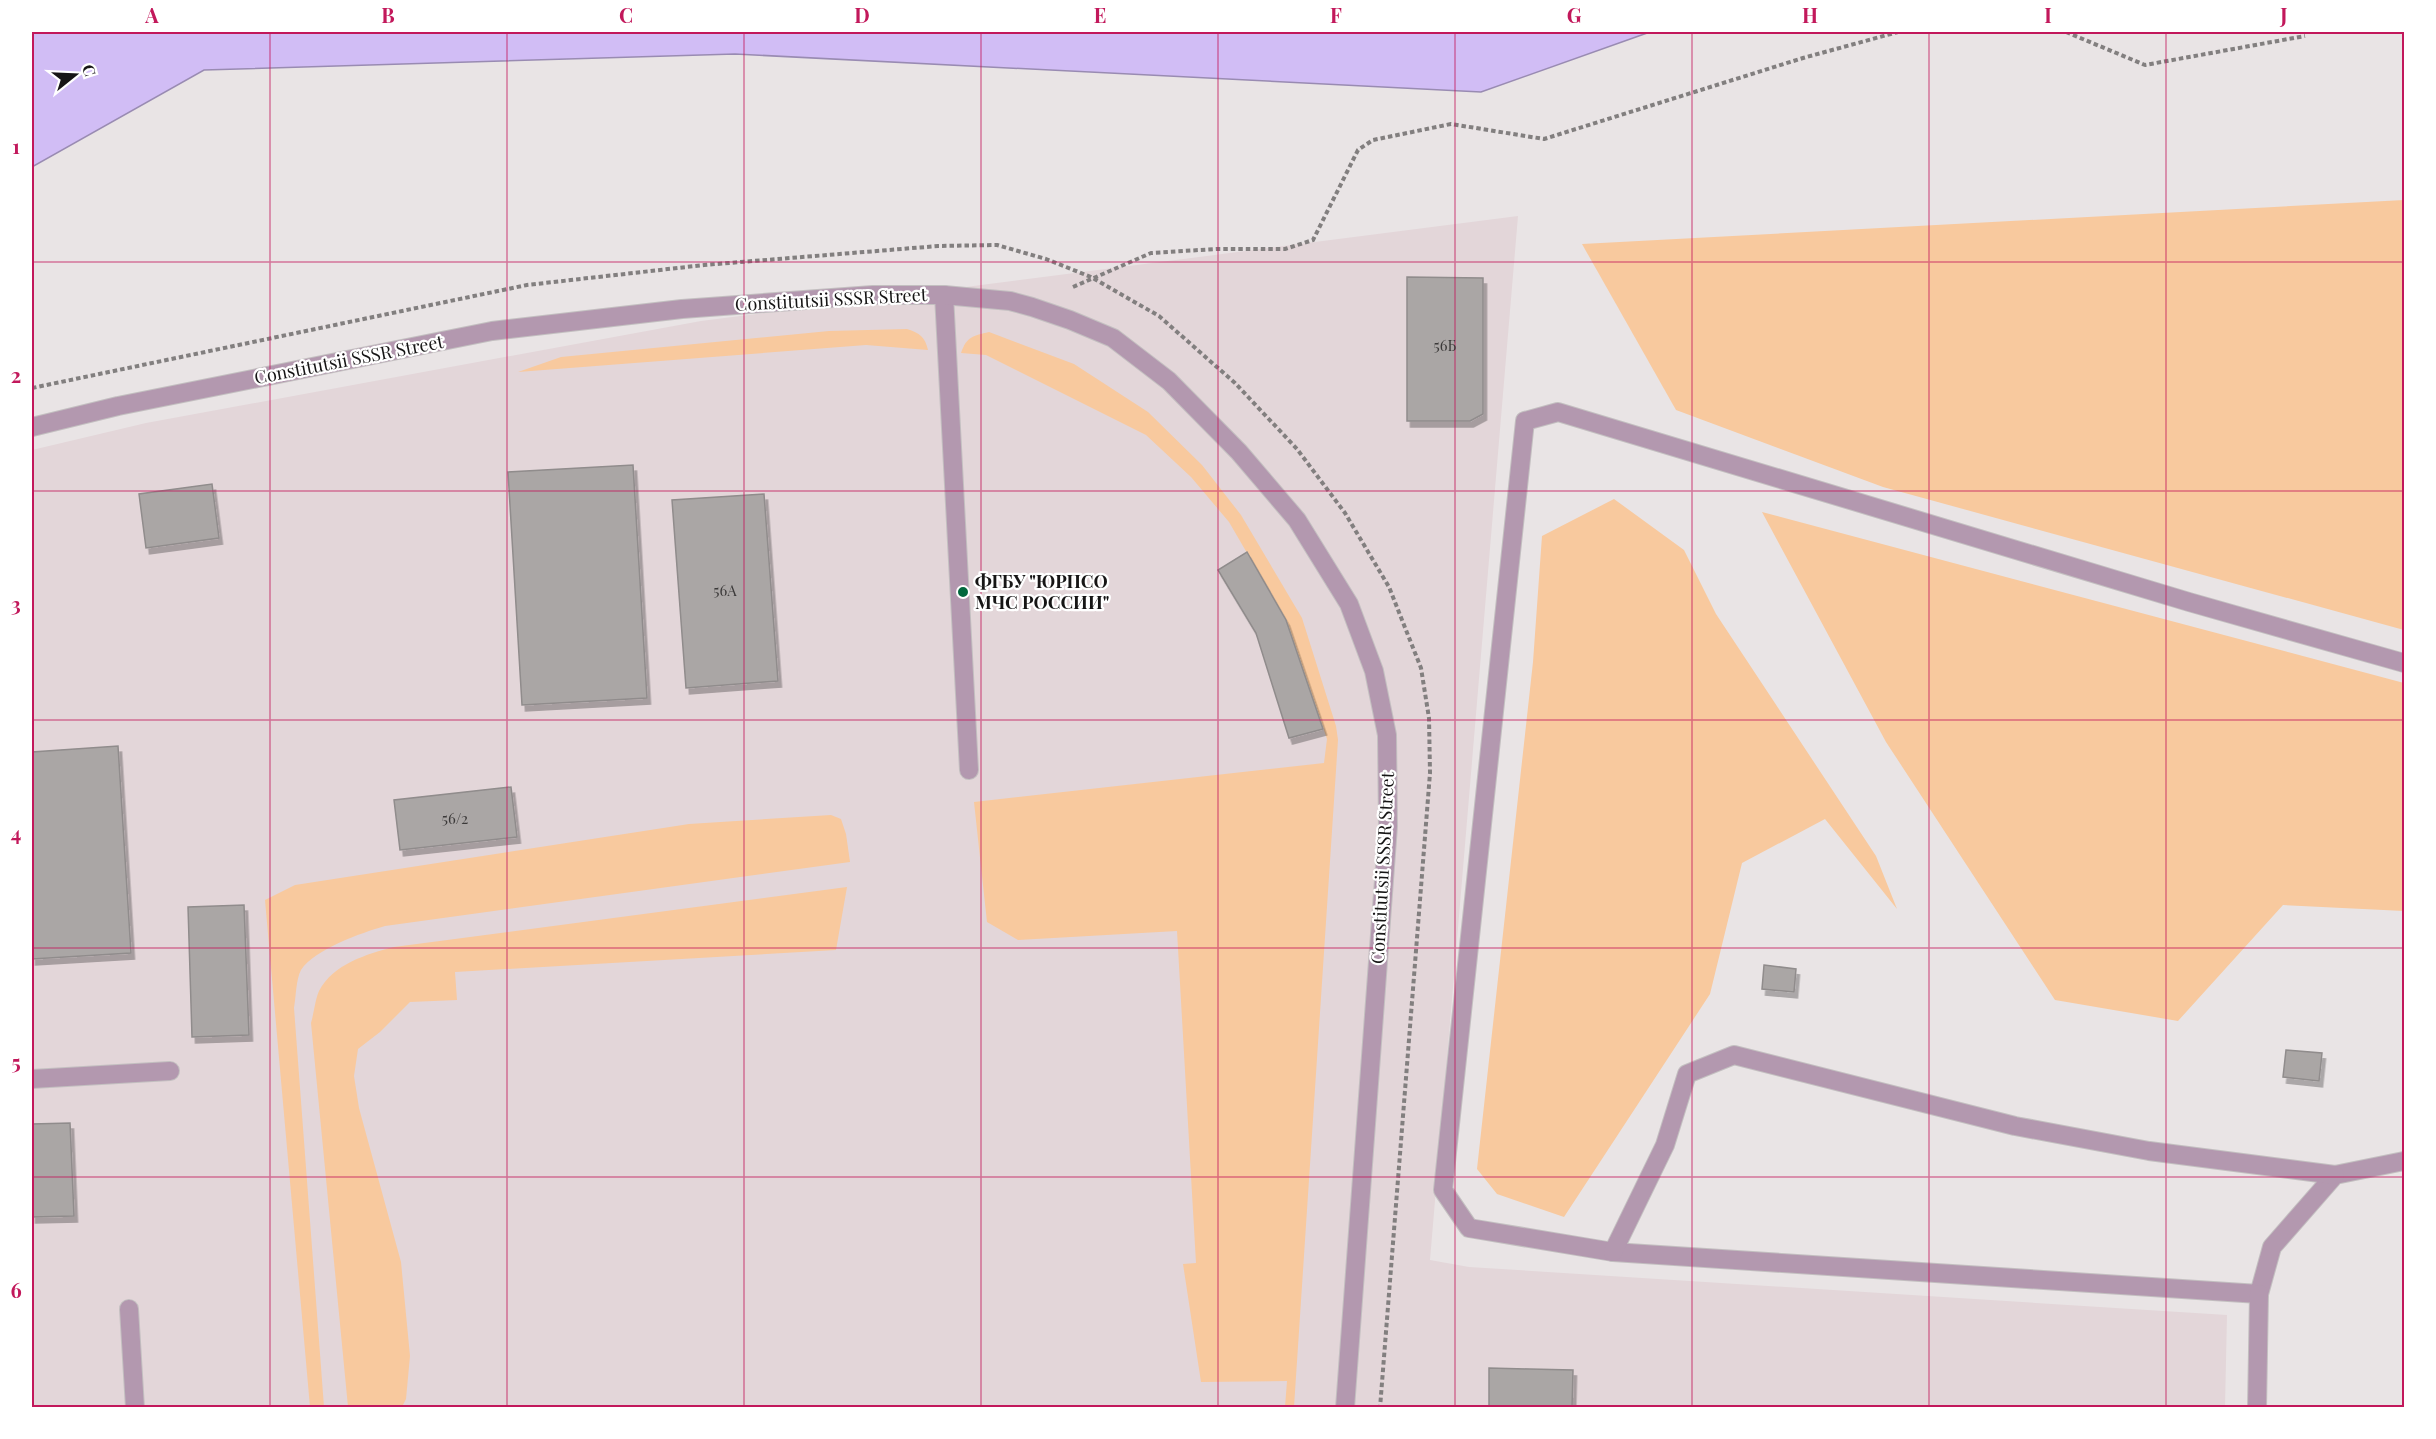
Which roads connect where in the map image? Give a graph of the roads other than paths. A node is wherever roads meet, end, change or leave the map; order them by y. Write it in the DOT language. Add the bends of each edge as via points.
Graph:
graph roads {
  1 [pos="944,295"];
  2 [pos="32,427"];
  3 [pos="2404,663"];
  4 [pos="969,770"];
  5 [pos="170,1071"];
  6 [pos="32,1079"];
  7 [pos="2404,1161"];
  8 [pos="2335,1175"];
  9 [pos="1613,1252"];
  10 [pos="2259,1294"];
  11 [pos="129,1309"];
  12 [pos="135,1407"];
  13 [pos="1345,1407"];
  14 [pos="2257,1407"];
  1 -- 2 [label="street, Constitutsii SSSR Street" via="873,295 682,309 492,331"];
  1 -- 4 [label="street"];
  1 -- 13 [label="street, Constitutsii SSSR Street" via="1010,301 1070,320 1113,338 1168,381 1239,452 1297,520 1349,604 1374,671 1387,735 1388,825"];
  3 -- 9 [label="street" via="1558,412 1525,421 1443,1190 1469,1228"];
  5 -- 6 [label="street"];
  7 -- 8 [label="street"];
  8 -- 9 [label="street" via="2149,1151 2015,1126 1734,1055 1687,1074 1665,1145"];
  8 -- 10 [label="street" via="2272,1247"];
  9 -- 10 [label="street"];
  10 -- 14 [label="street"];
  11 -- 12 [label="street"];
}
